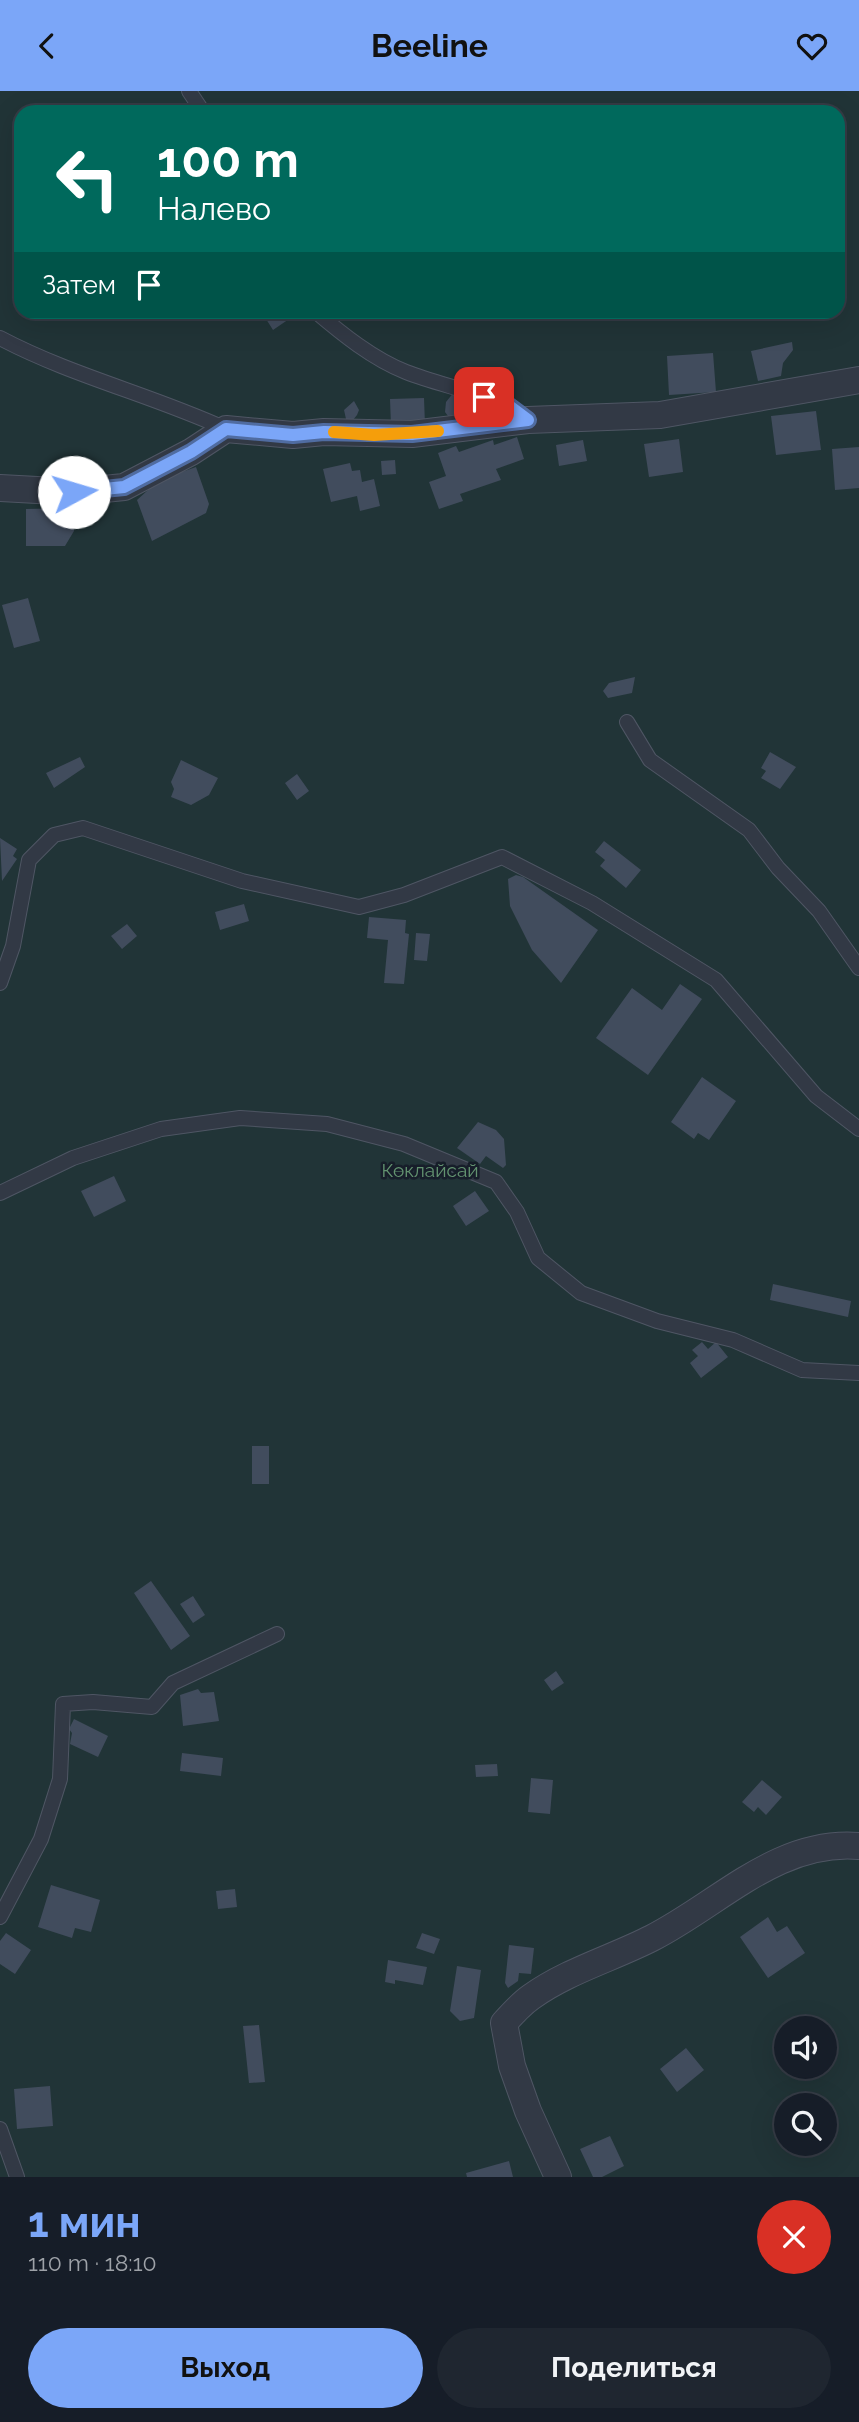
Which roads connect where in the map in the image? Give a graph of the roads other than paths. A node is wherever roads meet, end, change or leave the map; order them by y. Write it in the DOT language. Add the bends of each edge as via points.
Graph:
graph roads {
  1 [pos="324,319"];
  2 [pos="0,338"];
  3 [pos="859,380"];
  4 [pos="528,420"];
  5 [pos="226,429"];
  6 [pos="0,488"];
  7 [pos="627,722"];
  8 [pos="859,968"];
  9 [pos="0,983"];
  10 [pos="859,1129"];
  11 [pos="0,1193"];
  12 [pos="859,1373"];
  13 [pos="277,1635"];
  14 [pos="859,1846"];
  15 [pos="0,1917"];
  16 [pos="0,2129"];
  17 [pos="17,2177"];
  18 [pos="558,2177"];
  1 -- 4 [label="lane" via="404,371 508,405"];
  2 -- 5 [label="lane" via="43,361"];
  3 -- 4 [label="street" via="660,415"];
  4 -- 5 [label="street" via="412,434 293,435"];
  5 -- 6 [label="street" via="124,487 74,492"];
  7 -- 8 [label="lane" via="650,759 749,830 819,911"];
  9 -- 10 [label="lane" via="13,946 29,860 54,835 83,828 242,881 359,907 404,895 502,856 592,903 716,980 816,1096"];
  11 -- 12 [label="lane" via="73,1158 161,1129 240,1118 327,1124 404,1144 496,1182 517,1212 538,1258 581,1293 657,1321 733,1340 802,1370"];
  13 -- 15 [label="lane" via="173,1683 152,1707 93,1702 63,1705 60,1779 41,1839"];
  14 -- 18 [label="street" via="827,1846 739,1881 654,1937 530,1997 504,2023 512,2066"];
  16 -- 17 [label="lane"];
}
